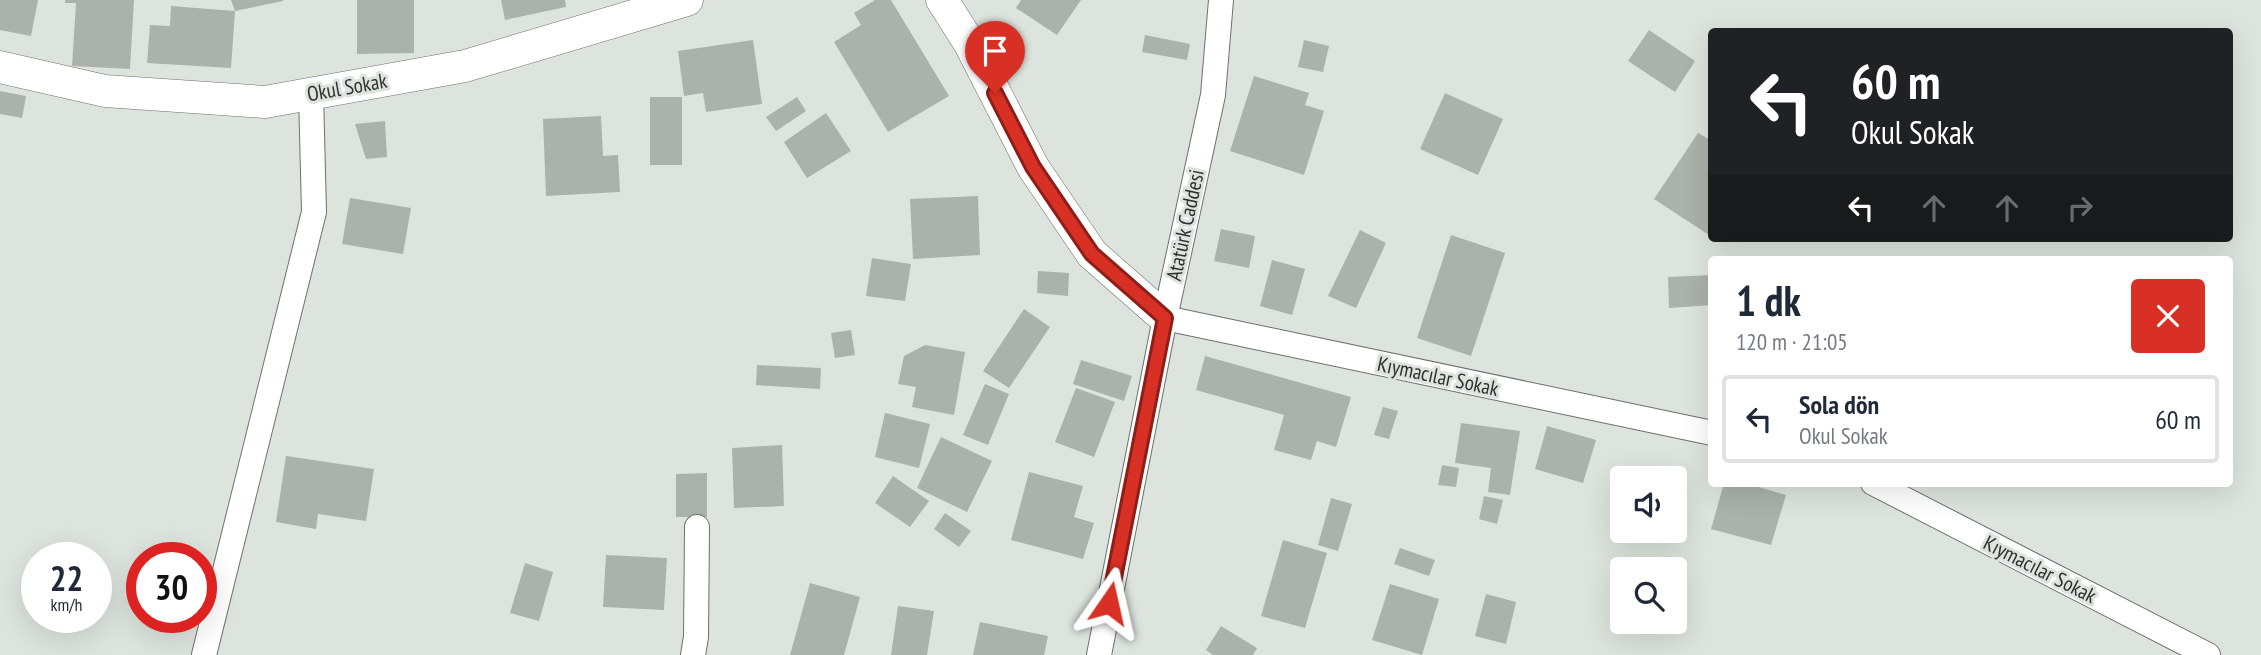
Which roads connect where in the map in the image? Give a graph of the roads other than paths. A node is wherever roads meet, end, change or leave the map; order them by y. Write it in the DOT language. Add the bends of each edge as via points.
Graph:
graph roads {
  1 [pos="687,0"];
  2 [pos="942,0"];
  3 [pos="1221,0"];
  4 [pos="0,66"];
  5 [pos="311,94"];
  6 [pos="1165,318"];
  7 [pos="1708,432"];
  8 [pos="1880,487"];
  9 [pos="696,527"];
  10 [pos="204,655"];
  11 [pos="693,655"];
  12 [pos="1099,655"];
  13 [pos="2208,655"];
  1 -- 5 [label="street, Okul Sokak" via="465,66"];
  2 -- 6 [label="street" via="970,44 1033,167 1092,254"];
  3 -- 6 [label="street, Atatürk Caddesi" via="1213,95"];
  4 -- 5 [label="street, Okul Sokak" via="104,91 265,102"];
  5 -- 10 [label="street" via="314,212"];
  6 -- 7 [label="street, Kıymacılar Sokak"];
  6 -- 12 [label="street, Atatürk Caddesi"];
  8 -- 13 [label="street, Kıymacılar Sokak"];
  9 -- 11 [label="street"];
}
